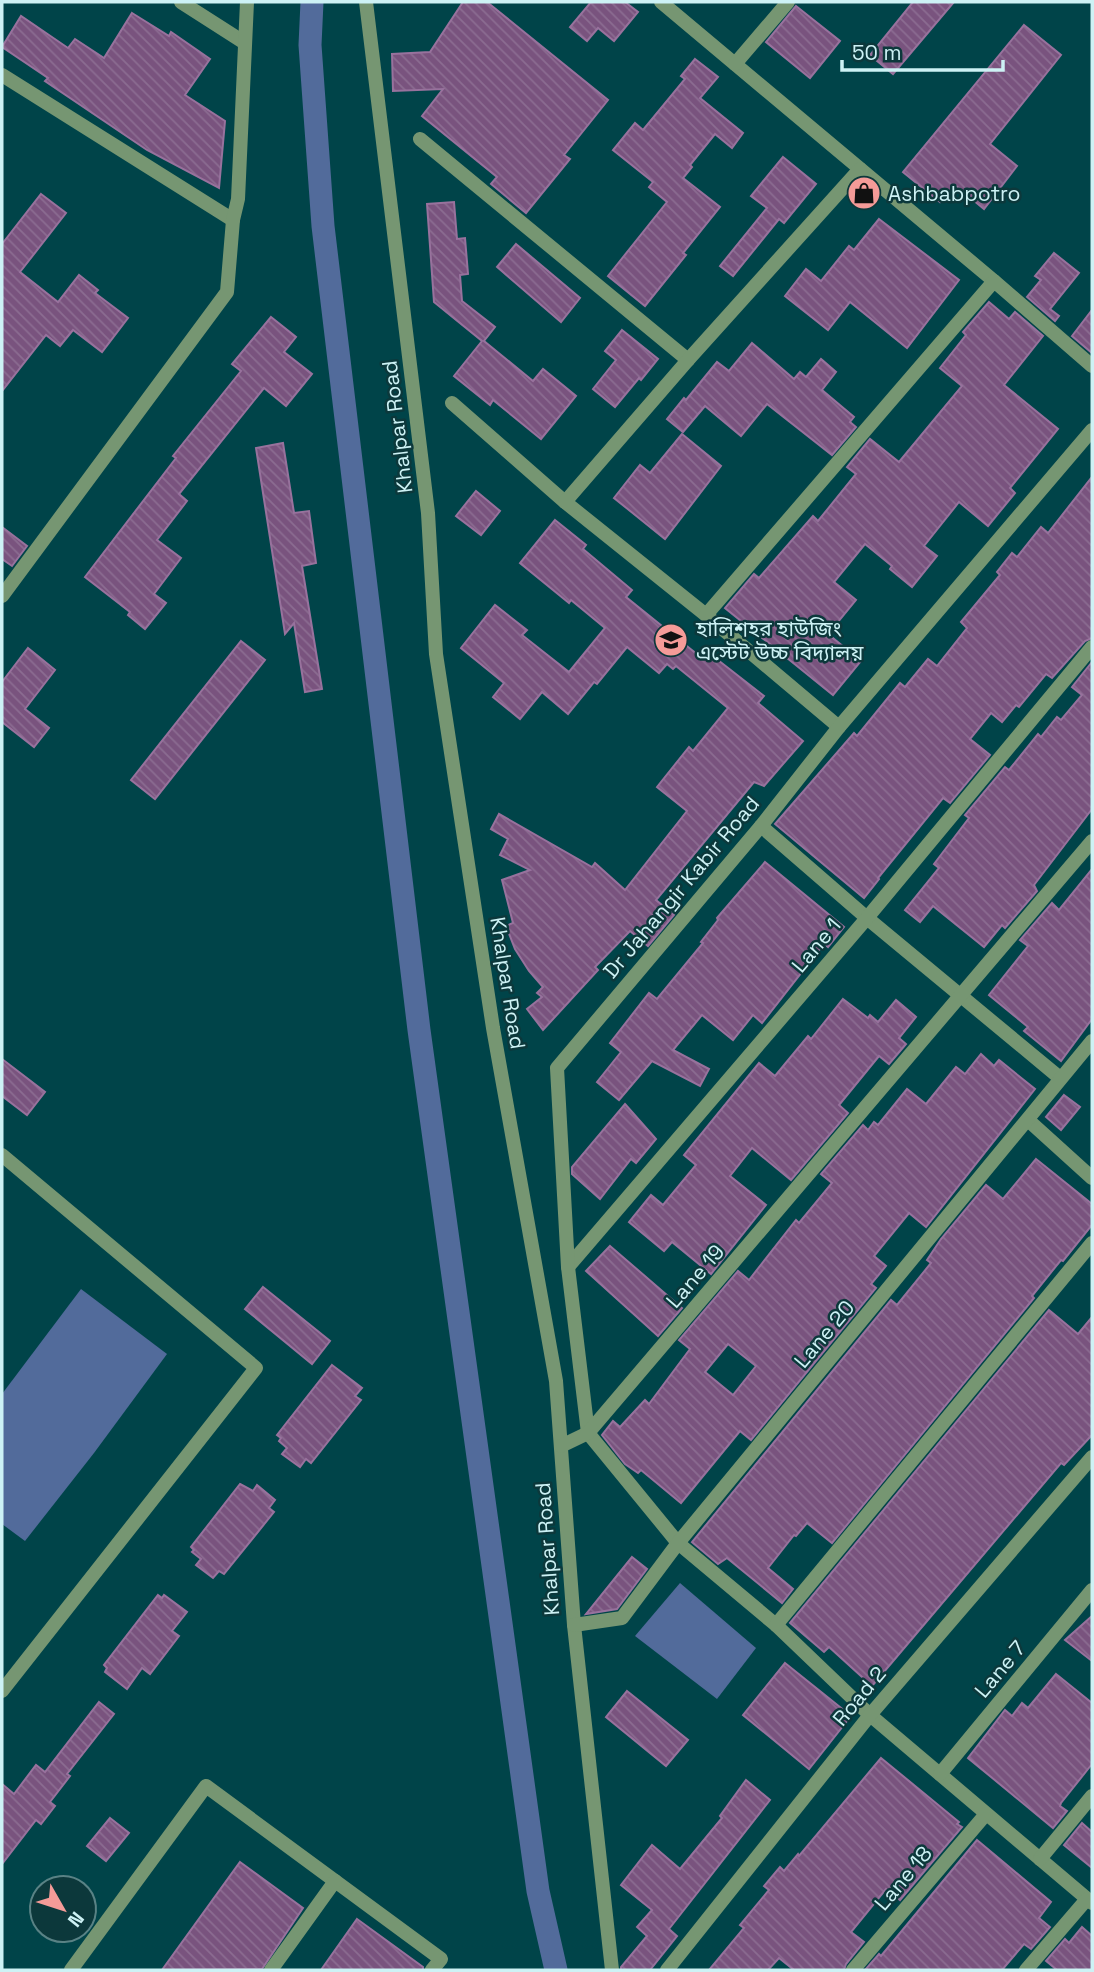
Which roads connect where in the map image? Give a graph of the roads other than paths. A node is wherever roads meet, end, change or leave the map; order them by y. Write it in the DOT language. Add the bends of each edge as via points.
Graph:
graph roads {
  1 [pos="181,2"];
  2 [pos="247,2"];
  3 [pos="366,2"];
  4 [pos="661,2"];
  5 [pos="788,2"];
  6 [pos="245,43"];
  7 [pos="735,64"];
  8 [pos="2,75"];
  9 [pos="420,139"];
  10 [pos="860,169"];
  11 [pos="233,220"];
  12 [pos="995,281"];
  13 [pos="688,360"];
  14 [pos="1092,366"];
  15 [pos="452,403"];
  16 [pos="1092,430"];
  17 [pos="565,502"];
  18 [pos="2,597"];
  19 [pos="706,615"];
  20 [pos="1092,647"];
  21 [pos="839,727"];
  22 [pos="761,826"];
  23 [pos="1092,841"];
  24 [pos="867,918"];
  25 [pos="962,996"];
  26 [pos="1092,1041"];
  27 [pos="1060,1078"];
  28 [pos="1028,1120"];
  29 [pos="2,1155"];
  30 [pos="1092,1178"];
  31 [pos="1092,1243"];
  32 [pos="568,1267"];
  33 [pos="588,1433"];
  34 [pos="561,1446"];
  35 [pos="1092,1457"];
  36 [pos="678,1543"];
  37 [pos="1092,1590"];
  38 [pos="574,1625"];
  39 [pos="776,1625"];
  40 [pos="2,1691"];
  41 [pos="870,1715"];
  42 [pos="940,1774"];
  43 [pos="1092,1796"];
  44 [pos="986,1814"];
  45 [pos="1040,1859"];
  46 [pos="335,1881"];
  47 [pos="1090,1901"];
  48 [pos="71,1970"];
  49 [pos="271,1970"];
  50 [pos="432,1970"];
  51 [pos="612,1970"];
  52 [pos="667,1970"];
  53 [pos="853,1970"];
  54 [pos="1026,1970"];
  1 -- 6 [label="street"];
  2 -- 6 [label="street"];
  3 -- 34 [label="street, Khalpar Road" via="428,513 436,654 493,1028 556,1381"];
  4 -- 7 [label="street"];
  5 -- 7 [label="street"];
  6 -- 11 [label="street" via="238,199"];
  7 -- 10 [label="street"];
  8 -- 11 [label="street"];
  9 -- 13 [label="street"];
  10 -- 12 [label="street"];
  10 -- 13 [label="street"];
  11 -- 18 [label="street" via="227,292"];
  12 -- 14 [label="street"];
  12 -- 19 [label="street"];
  13 -- 17 [label="street"];
  15 -- 17 [label="street"];
  16 -- 21 [label="street, Dr Jahangir Kabir Road"];
  17 -- 19 [label="street"];
  19 -- 21 [label="street"];
  20 -- 24 [label="street, Lane 1"];
  21 -- 22 [label="street, Dr Jahangir Kabir Road"];
  22 -- 24 [label="street"];
  22 -- 32 [label="street, Dr Jahangir Kabir Road" via="558,1068"];
  23 -- 25 [label="street, Lane 19"];
  24 -- 25 [label="street"];
  24 -- 32 [label="street, Lane 1"];
  25 -- 27 [label="street"];
  25 -- 33 [label="street, Lane 19"];
  26 -- 27 [label="street, Lane 20"];
  27 -- 28 [label="street, Lane 20"];
  28 -- 30 [label="street"];
  28 -- 36 [label="street, Lane 20"];
  29 -- 40 [label="street" via="256,1368"];
  31 -- 39 [label="street"];
  32 -- 33 [label="street, Dr Jahangir Kabir Road"];
  33 -- 34 [label="street"];
  33 -- 36 [label="street"];
  34 -- 38 [label="street, Khalpar Road"];
  35 -- 41 [label="street, Road 2"];
  36 -- 38 [label="street, Lane 20" via="622,1618"];
  36 -- 39 [label="street"];
  37 -- 42 [label="street, Lane 7"];
  38 -- 51 [label="street, Khalpar Road"];
  39 -- 41 [label="street"];
  41 -- 42 [label="street"];
  41 -- 52 [label="street, Road 2"];
  42 -- 44 [label="street"];
  43 -- 45 [label="street"];
  44 -- 45 [label="street"];
  44 -- 53 [label="street, Lane 18"];
  45 -- 47 [label="street"];
  46 -- 48 [label="street" via="206,1786"];
  46 -- 49 [label="street"];
  46 -- 50 [label="street" via="442,1959"];
  47 -- 54 [label="street"];
}
